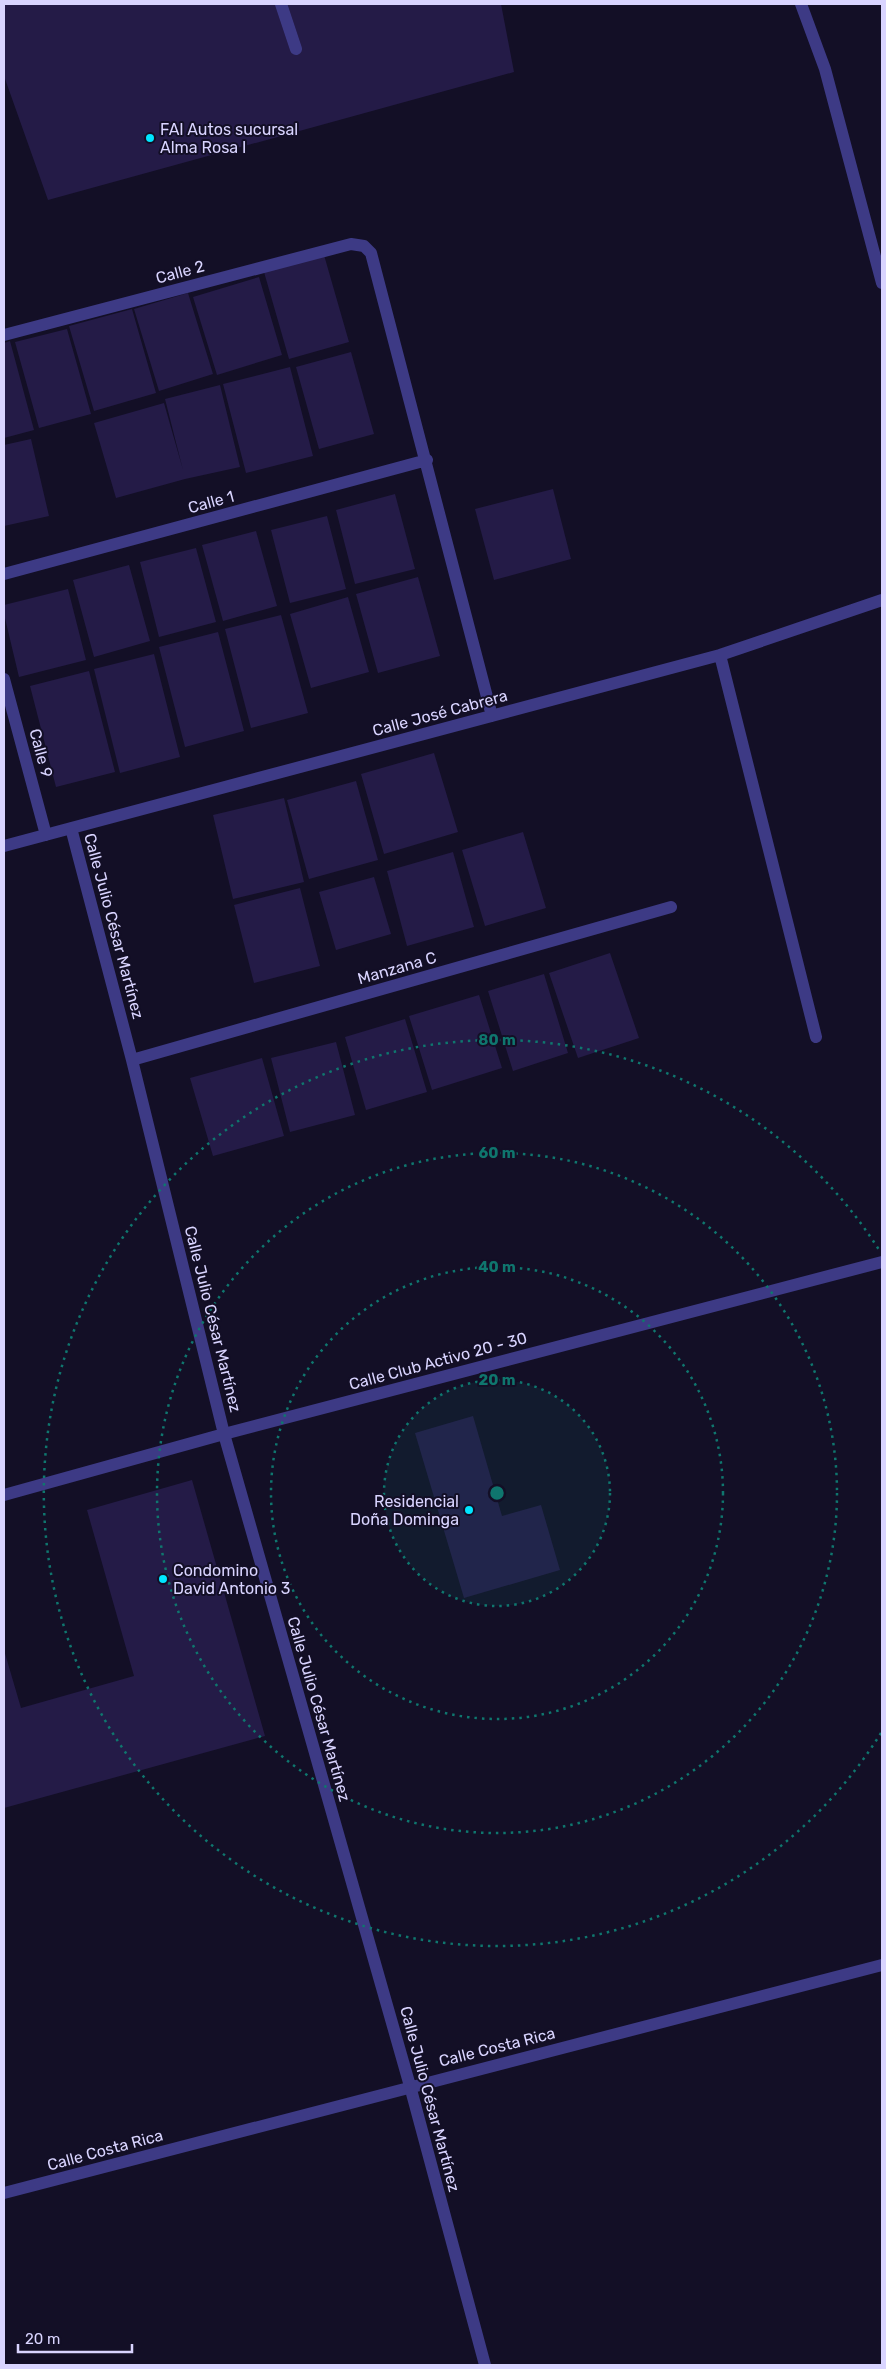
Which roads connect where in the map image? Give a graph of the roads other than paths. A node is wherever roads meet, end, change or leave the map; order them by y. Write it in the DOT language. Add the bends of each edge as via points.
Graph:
graph roads {
  1 [pos="281,4"];
  2 [pos="800,4"];
  3 [pos="296,49"];
  4 [pos="882,283"];
  5 [pos="4,335"];
  6 [pos="426,460"];
  7 [pos="4,574"];
  8 [pos="882,600"];
  9 [pos="720,655"];
  10 [pos="4,679"];
  11 [pos="492,716"];
  12 [pos="72,828"];
  13 [pos="46,835"];
  14 [pos="4,846"];
  15 [pos="671,907"];
  16 [pos="816,1037"];
  17 [pos="132,1060"];
  18 [pos="882,1262"];
  19 [pos="224,1434"];
  20 [pos="4,1495"];
  21 [pos="882,1965"];
  22 [pos="410,2086"];
  23 [pos="4,2193"];
  24 [pos="485,2365"];
  1 -- 3 [label="street"];
  2 -- 4 [label="street" via="825,68"];
  5 -- 6 [label="street, Calle 2" via="351,244 364,246 371,253"];
  6 -- 7 [label="street, Calle 1"];
  6 -- 11 [label="street"];
  8 -- 9 [label="street, Calle José Cabrera"];
  9 -- 11 [label="street, Calle José Cabrera"];
  9 -- 16 [label="street"];
  10 -- 13 [label="street, Calle 9"];
  11 -- 12 [label="street, Calle José Cabrera"];
  12 -- 13 [label="street, Calle José Cabrera"];
  12 -- 17 [label="street, Calle Julio César Martínez"];
  13 -- 14 [label="street, Calle José Cabrera"];
  15 -- 17 [label="street, Manzana C"];
  17 -- 19 [label="street, Calle Julio César Martínez"];
  18 -- 19 [label="street, Calle Club Activo 20 - 30"];
  19 -- 20 [label="street, Calle Club Activo 20 - 30"];
  19 -- 22 [label="street, Calle Julio César Martínez"];
  21 -- 22 [label="street, Calle Costa Rica"];
  22 -- 23 [label="street, Calle Costa Rica"];
  22 -- 24 [label="street, Calle Julio César Martínez"];
}
